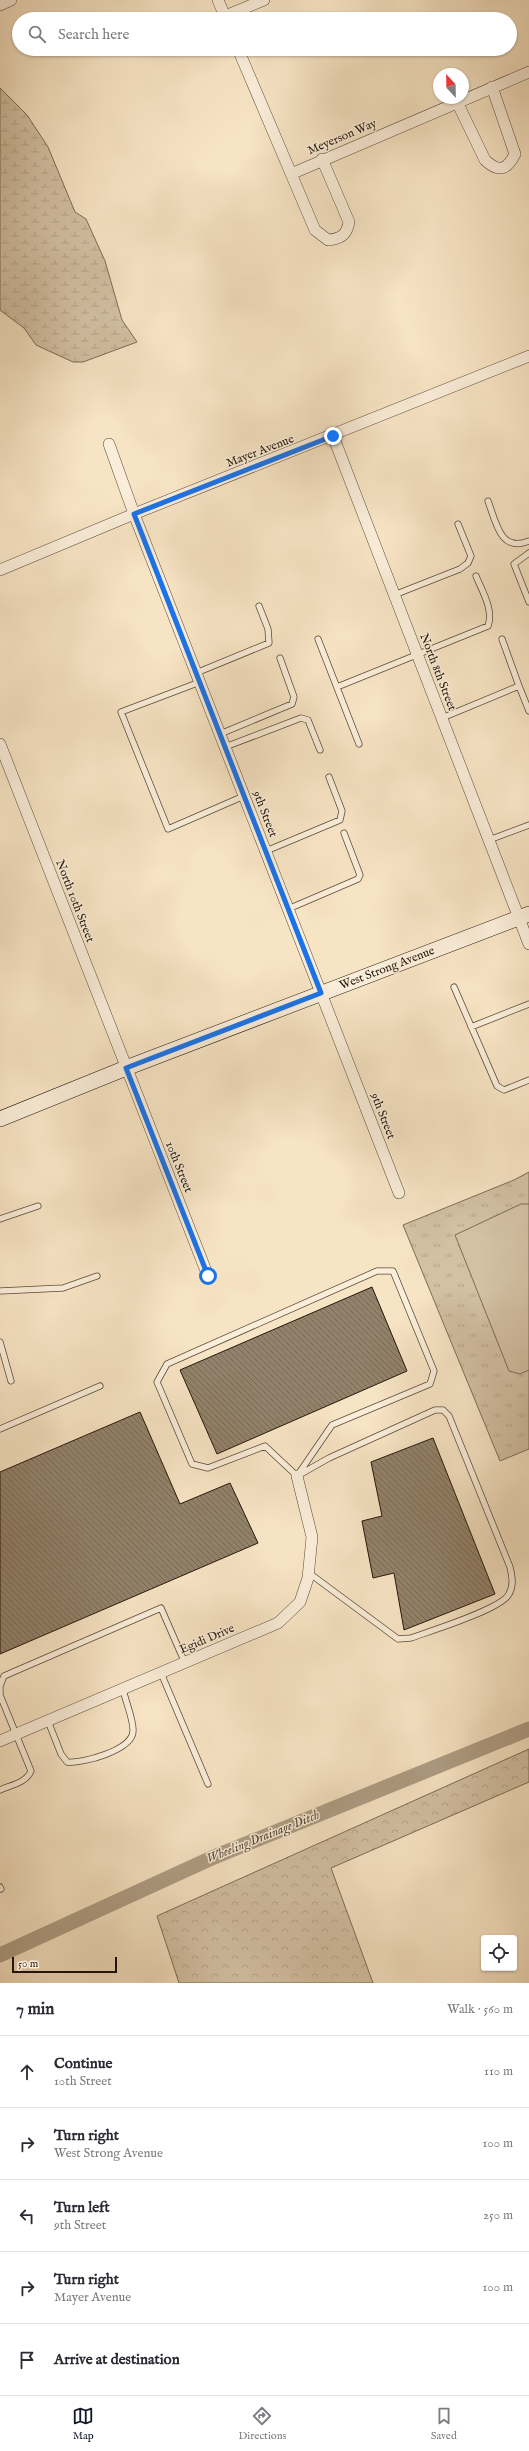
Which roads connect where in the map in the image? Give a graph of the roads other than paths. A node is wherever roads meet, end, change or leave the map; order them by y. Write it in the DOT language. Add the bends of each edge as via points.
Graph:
graph roads {
  1 [pos="11,0"];
  2 [pos="218,0"];
  3 [pos="264,0"];
  4 [pos="0,5"];
  5 [pos="223,12"];
  6 [pos="238,12"];
  7 [pos="241,56"];
  8 [pos="529,72"];
  9 [pos="492,86"];
  10 [pos="469,97"];
  11 [pos="452,104"];
  12 [pos="458,104"];
  13 [pos="322,159"];
  14 [pos="291,174"];
  15 [pos="528,359"];
  16 [pos="333,436"];
  17 [pos="109,444"];
  18 [pos="488,501"];
  19 [pos="134,514"];
  20 [pos="458,524"];
  21 [pos="529,541"];
  22 [pos="529,553"];
  23 [pos="0,570"];
  24 [pos="476,576"];
  25 [pos="394,595"];
  26 [pos="529,602"];
  27 [pos="259,606"];
  28 [pos="318,638"];
  29 [pos="502,639"];
  30 [pos="417,654"];
  31 [pos="280,658"];
  32 [pos="198,678"];
  33 [pos="519,686"];
  34 [pos="337,687"];
  35 [pos="529,711"];
  36 [pos="442,718"];
  37 [pos="220,734"];
  38 [pos="0,744"];
  39 [pos="359,744"];
  40 [pos="225,747"];
  41 [pos="320,750"];
  42 [pos="329,777"];
  43 [pos="244,796"];
  44 [pos="529,824"];
  45 [pos="344,833"];
  46 [pos="488,840"];
  47 [pos="266,851"];
  48 [pos="288,909"];
  49 [pos="524,916"];
  50 [pos="529,944"];
  51 [pos="454,987"];
  52 [pos="321,993"];
  53 [pos="529,1004"];
  54 [pos="471,1027"];
  55 [pos="126,1068"];
  56 [pos="529,1080"];
  57 [pos="0,1119"];
  58 [pos="399,1193"];
  59 [pos="38,1206"];
  60 [pos="0,1219"];
  61 [pos="97,1276"];
  62 [pos="208,1276"];
  63 [pos="0,1291"];
  64 [pos="0,1342"];
  65 [pos="11,1381"];
  66 [pos="100,1386"];
  67 [pos="0,1429"];
  68 [pos="297,1476"];
  69 [pos="308,1572"];
  70 [pos="185,1663"];
  71 [pos="161,1673"];
  72 [pos="0,1687"];
  73 [pos="123,1689"];
  74 [pos="48,1721"];
  75 [pos="16,1734"];
  76 [pos="0,1741"];
  77 [pos="208,1784"];
  78 [pos="0,1790"];
  1 -- 4 [label="street"];
  2 -- 5 [label="street"];
  3 -- 6 [label="street"];
  7 -- 14 [label="street"];
  8 -- 9 [label="street, Meyerson Way"];
  9 -- 10 [label="street, Meyerson Way"];
  9 -- 12 [label="street" via="515,154 506,166 499,169 484,160"];
  11 -- 13 [label="street, Meyerson Way"];
  13 -- 14 [label="street, Meyerson Way"];
  13 -- 14 [label="street" via="348,216 347,231 339,239 328,240 314,230"];
  15 -- 16 [label="street, Mayer Avenue"];
  16 -- 19 [label="street, Mayer Avenue"];
  16 -- 25 [label="street, North 8th Street"];
  17 -- 19 [label="street, 9th Street"];
  18 -- 21 [label="lane" via="508,543 516,545"];
  19 -- 23 [label="street, Mayer Avenue"];
  19 -- 32 [label="street, 9th Street"];
  20 -- 25 [label="lane" via="471,556 468,563 460,569"];
  22 -- 26 [label="lane" via="514,564"];
  24 -- 30 [label="lane" via="490,610 488,626"];
  25 -- 30 [label="street, North 8th Street"];
  27 -- 32 [label="lane" via="268,629 269,643"];
  28 -- 34 [label="lane"];
  29 -- 33 [label="lane"];
  30 -- 34 [label="lane"];
  30 -- 36 [label="street, North 8th Street"];
  31 -- 37 [label="lane" via="294,697 292,704"];
  32 -- 37 [label="street, 9th Street"];
  32 -- 43 [label="lane" via="121,712 168,829"];
  33 -- 35 [label="lane"];
  33 -- 36 [label="lane"];
  34 -- 39 [label="lane"];
  36 -- 46 [label="street, North 8th Street"];
  37 -- 40 [label="street, 9th Street"];
  38 -- 55 [label="street, North 10th Street"];
  40 -- 41 [label="lane" via="301,718 308,720"];
  40 -- 43 [label="street, 9th Street"];
  42 -- 47 [label="lane" via="342,811 340,820"];
  43 -- 47 [label="street, 9th Street"];
  44 -- 46 [label="lane"];
  45 -- 48 [label="lane" via="360,875 358,879"];
  46 -- 49 [label="street, North 8th Street"];
  47 -- 48 [label="street, 9th Street"];
  48 -- 52 [label="street, 9th Street"];
  49 -- 50 [label="street, North 8th Street"];
  49 -- 52 [label="street, West Strong Avenue"];
  51 -- 54 [label="lane"];
  52 -- 55 [label="street, West Strong Avenue"];
  52 -- 58 [label="street, 9th Street"];
  53 -- 54 [label="lane"];
  54 -- 56 [label="lane" via="499,1088 504,1090"];
  55 -- 57 [label="street, West Strong Avenue"];
  55 -- 62 [label="street, 10th Street"];
  59 -- 60 [label="lane"];
  61 -- 63 [label="lane" via="63,1288"];
  64 -- 65 [label="lane"];
  66 -- 67 [label="lane"];
  68 -- 68 [label="lane" via="332,1425 430,1384 434,1371 393,1271 377,1271 167,1364 157,1382 192,1464 208,1468 265,1446"];
  68 -- 69 [label="street, Egidi Drive" via="312,1537"];
  68 -- 69 [label="lane" via="329,1458 435,1410 443,1410 449,1416 510,1567 513,1582 509,1595 492,1607 411,1638 398,1639"];
  69 -- 70 [label="street, Egidi Drive" via="300,1602 278,1623"];
  70 -- 71 [label="street, Egidi Drive"];
  70 -- 72 [label="lane" via="161,1608 4,1676"];
  71 -- 73 [label="street, Egidi Drive"];
  71 -- 77 [label="lane"];
  72 -- 75 [label="lane" via="0,1696"];
  73 -- 74 [label="street, Egidi Drive"];
  73 -- 74 [label="lane" via="134,1732 129,1742 119,1748 77,1763 67,1762 61,1754"];
  74 -- 75 [label="street, Egidi Drive"];
  75 -- 76 [label="street, Egidi Drive"];
  75 -- 78 [label="lane" via="31,1771 22,1781"];
}
